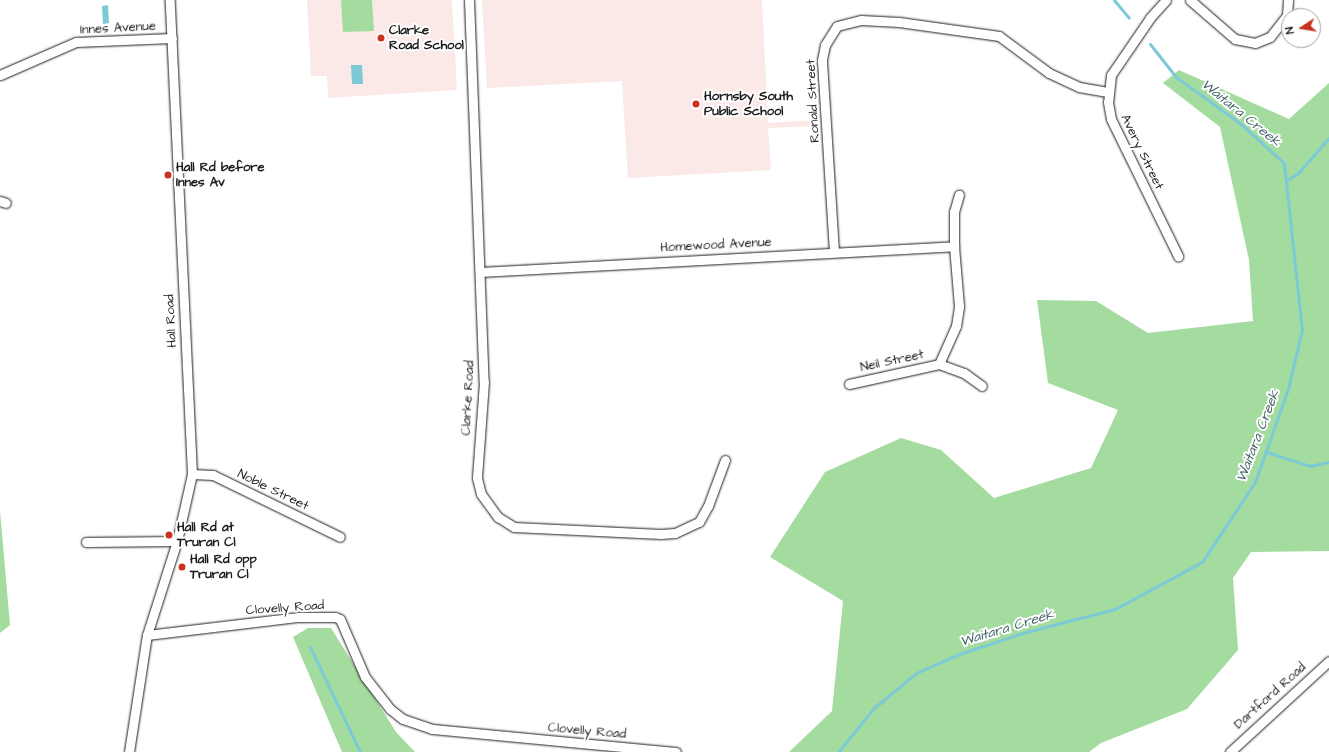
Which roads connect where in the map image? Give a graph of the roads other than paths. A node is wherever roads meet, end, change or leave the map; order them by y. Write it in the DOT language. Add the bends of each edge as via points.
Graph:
graph roads {
  1 [pos="170,0"];
  2 [pos="469,0"];
  3 [pos="1166,0"];
  4 [pos="1190,0"];
  5 [pos="1288,0"];
  6 [pos="172,38"];
  7 [pos="0,75"];
  8 [pos="1108,92"];
  9 [pos="959,195"];
  10 [pos="954,246"];
  11 [pos="834,252"];
  12 [pos="1178,256"];
  13 [pos="480,272"];
  14 [pos="939,364"];
  15 [pos="849,384"];
  16 [pos="982,386"];
  17 [pos="725,460"];
  18 [pos="192,474"];
  19 [pos="340,538"];
  20 [pos="177,541"];
  21 [pos="86,542"];
  22 [pos="146,635"];
  23 [pos="1329,661"];
  24 [pos="129,752"];
  25 [pos="676,752"];
  26 [pos="1230,752"];
  1 -- 6 [label="street, Hall Road"];
  2 -- 13 [label="street, Clarke Road"];
  3 -- 8 [label="street, Avery Street" via="1150,18 1113,72"];
  4 -- 5 [label="street" via="1235,39 1255,43 1270,37 1287,15"];
  6 -- 7 [label="street, Innes Avenue" via="76,42"];
  6 -- 18 [label="street, Hall Road"];
  8 -- 11 [label="street, Ronald Street" via="1079,87 1049,73 999,36 928,25 861,20 837,26 825,45 822,60"];
  8 -- 12 [label="street, Avery Street" via="1111,120"];
  9 -- 10 [label="street, Neil Street" via="954,212"];
  10 -- 11 [label="street, Homewood Avenue"];
  10 -- 14 [label="street, Neil Street" via="959,306 956,326"];
  11 -- 13 [label="street, Homewood Avenue"];
  13 -- 17 [label="street, Clarke Road" via="484,382 477,478 481,494 498,517 514,527 529,530 661,534 675,532 699,522 708,506"];
  14 -- 15 [label="street, Neil Street"];
  14 -- 16 [label="street" via="964,373"];
  18 -- 19 [label="street, Noble Street" via="213,475"];
  18 -- 20 [label="street, Hall Road"];
  20 -- 21 [label="street"];
  20 -- 22 [label="street, Hall Road"];
  22 -- 24 [label="street"];
  22 -- 25 [label="street, Clovelly Road" via="299,617 335,617 340,619 365,677 390,709 403,719 432,729"];
  23 -- 26 [label="street, Dartford Road"];
}
